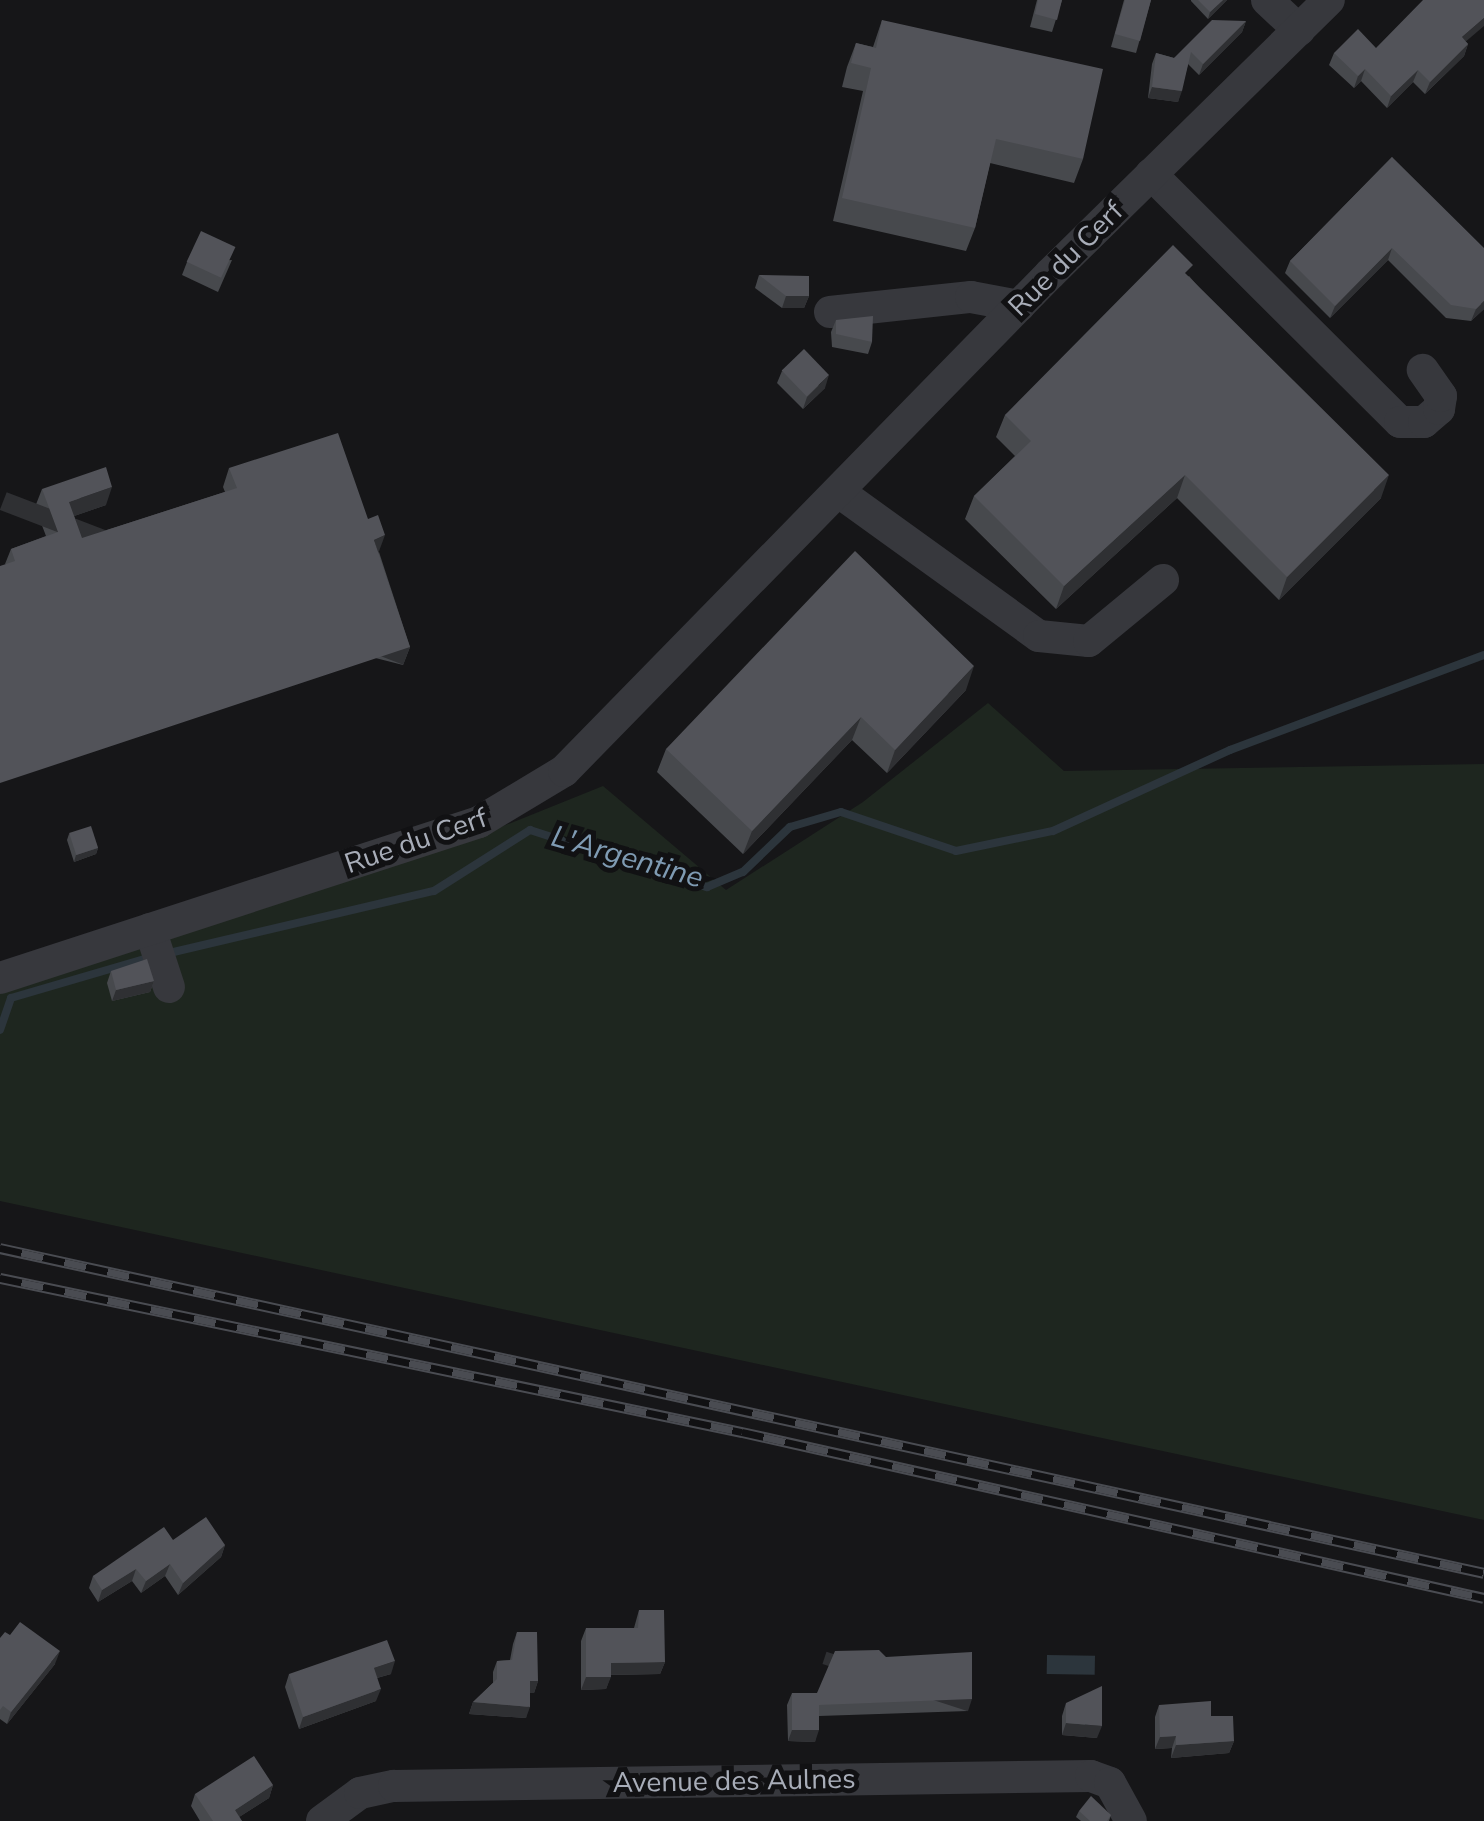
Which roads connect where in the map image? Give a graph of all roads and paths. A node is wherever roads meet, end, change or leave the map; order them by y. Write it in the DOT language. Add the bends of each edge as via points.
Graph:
graph roads {
  1 [pos="1267,0"];
  2 [pos="1329,0"];
  3 [pos="1299,30"];
  4 [pos="1152,174"];
  5 [pos="1018,306"];
  6 [pos="830,312"];
  7 [pos="1423,370"];
  8 [pos="839,492"];
  9 [pos="1163,580"];
  10 [pos="0,978"];
  11 [pos="322,1821"];
  12 [pos="1131,1821"];
  1 -- 3 [label="street"];
  2 -- 3 [label="street, Rue du Cerf"];
  3 -- 4 [label="street, Rue du Cerf"];
  4 -- 5 [label="street, Rue du Cerf"];
  4 -- 7 [label="street" via="1400,422 1424,422 1439,409 1441,396"];
  5 -- 6 [label="street" via="971,296"];
  5 -- 8 [label="street, Rue du Cerf"];
  8 -- 9 [label="street" via="1039,636 1089,641"];
  8 -- 10 [label="street, Rue du Cerf" via="598,742 518,803 159,956"];
  11 -- 12 [label="street, Avenue des Aulnes" via="360,1793 394,1786 1091,1776 1110,1783"];
}
